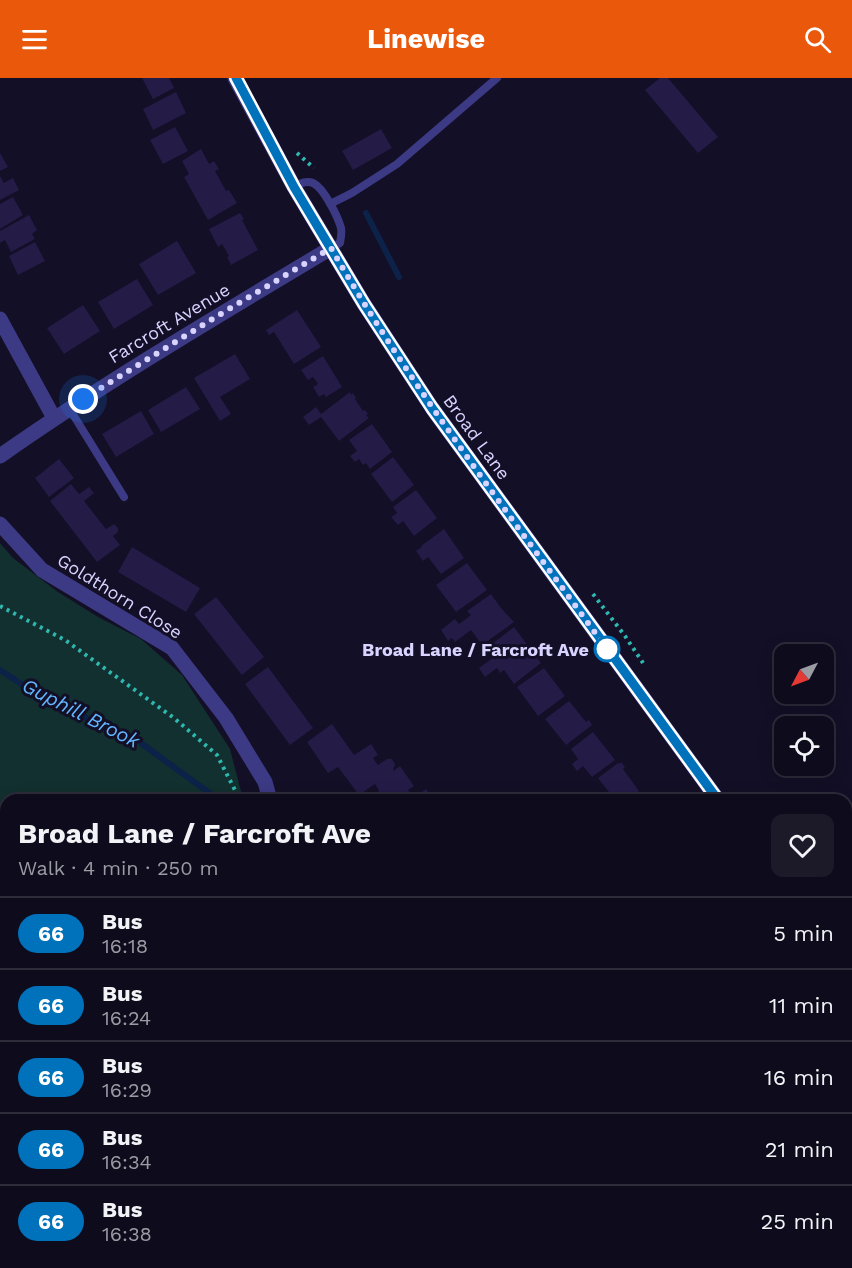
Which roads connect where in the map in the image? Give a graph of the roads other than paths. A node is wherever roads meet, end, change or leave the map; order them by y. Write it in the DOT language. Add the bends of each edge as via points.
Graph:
graph roads {
  1 [pos="236,78"];
  2 [pos="497,78"];
  3 [pos="294,187"];
  4 [pos="330,204"];
  5 [pos="331,248"];
  6 [pos="0,319"];
  7 [pos="69,408"];
  8 [pos="54,418"];
  9 [pos="0,456"];
  10 [pos="123,497"];
  11 [pos="0,524"];
  12 [pos="271,794"];
  13 [pos="714,794"];
  1 -- 3 [label="street, Broad Lane"];
  2 -- 4 [label="lane" via="397,164"];
  3 -- 4 [label="lane" via="306,181 314,183"];
  3 -- 5 [label="street, Broad Lane"];
  4 -- 5 [label="lane" via="342,230 340,243"];
  5 -- 7 [label="street, Farcroft Avenue"];
  5 -- 13 [label="street, Broad Lane" via="432,408"];
  6 -- 8 [label="street"];
  7 -- 8 [label="street, Farcroft Avenue"];
  7 -- 10 [label="lane"];
  8 -- 9 [label="street, Farcroft Avenue"];
  11 -- 12 [label="street, Goldthorn Close" via="42,570 172,648 226,718"];
}
